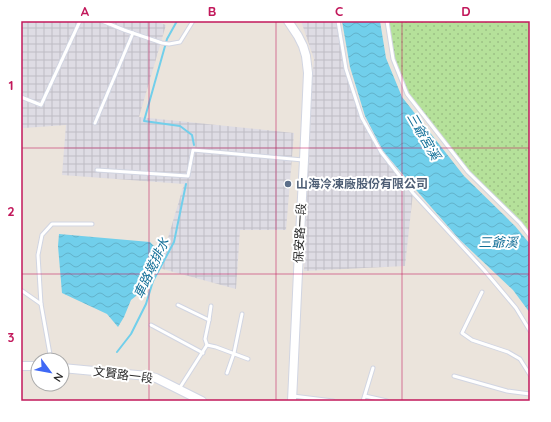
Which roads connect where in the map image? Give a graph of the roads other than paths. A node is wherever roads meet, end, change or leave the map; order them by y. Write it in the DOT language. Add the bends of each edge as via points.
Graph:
graph roads {
  1 [pos="80,21"];
  2 [pos="102,21"];
  3 [pos="193,21"];
  4 [pos="288,21"];
  5 [pos="338,21"];
  6 [pos="387,21"];
  7 [pos="133,33"];
  8 [pos="21,97"];
  9 [pos="94,123"];
  10 [pos="304,160"];
  11 [pos="97,170"];
  12 [pos="92,224"];
  13 [pos="530,236"];
  14 [pos="21,290"];
  15 [pos="482,292"];
  16 [pos="41,304"];
  17 [pos="178,305"];
  18 [pos="211,306"];
  19 [pos="242,314"];
  20 [pos="209,320"];
  21 [pos="151,326"];
  22 [pos="530,331"];
  23 [pos="208,345"];
  24 [pos="50,352"];
  25 [pos="203,353"];
  26 [pos="234,353"];
  27 [pos="248,359"];
  28 [pos="373,368"];
  29 [pos="70,369"];
  30 [pos="227,373"];
  31 [pos="530,375"];
  32 [pos="454,376"];
  33 [pos="179,389"];
  34 [pos="530,394"];
  35 [pos="365,396"];
  36 [pos="292,398"];
  37 [pos="202,401"];
  38 [pos="333,401"];
  39 [pos="363,401"];
  40 [pos="387,401"];
  1 -- 8 [label="lane" via="41,105"];
  2 -- 7 [label="lane"];
  3 -- 7 [label="lane" via="180,42 162,43"];
  4 -- 10 [label="street, 保安路一段" via="298,36 308,68"];
  5 -- 22 [label="lane" via="346,69 362,118 381,152 413,193 516,308"];
  6 -- 13 [label="lane" via="393,59 407,94 468,172 520,222"];
  7 -- 9 [label="lane"];
  10 -- 11 [label="lane" via="193,150 188,176"];
  10 -- 36 [label="street, 保安路一段"];
  12 -- 16 [label="lane" via="52,224 42,235 38,255"];
  14 -- 16 [label="lane"];
  15 -- 31 [label="lane" via="462,333 472,340 508,352 520,359"];
  16 -- 24 [label="lane"];
  17 -- 20 [label="lane"];
  18 -- 20 [label="lane"];
  19 -- 26 [label="lane"];
  20 -- 23 [label="lane" via="205,339"];
  21 -- 25 [label="lane"];
  23 -- 25 [label="lane"];
  23 -- 26 [label="lane"];
  25 -- 33 [label="lane"];
  26 -- 27 [label="lane"];
  26 -- 30 [label="lane"];
  28 -- 35 [label="lane"];
  29 -- 33 [label="street, 文賢路一段" via="148,376"];
  32 -- 34 [label="lane" via="507,391"];
  33 -- 37 [label="street, 文賢路一段"];
  35 -- 39 [label="lane"];
  35 -- 40 [label="lane"];
  36 -- 38 [label="lane"];
}
